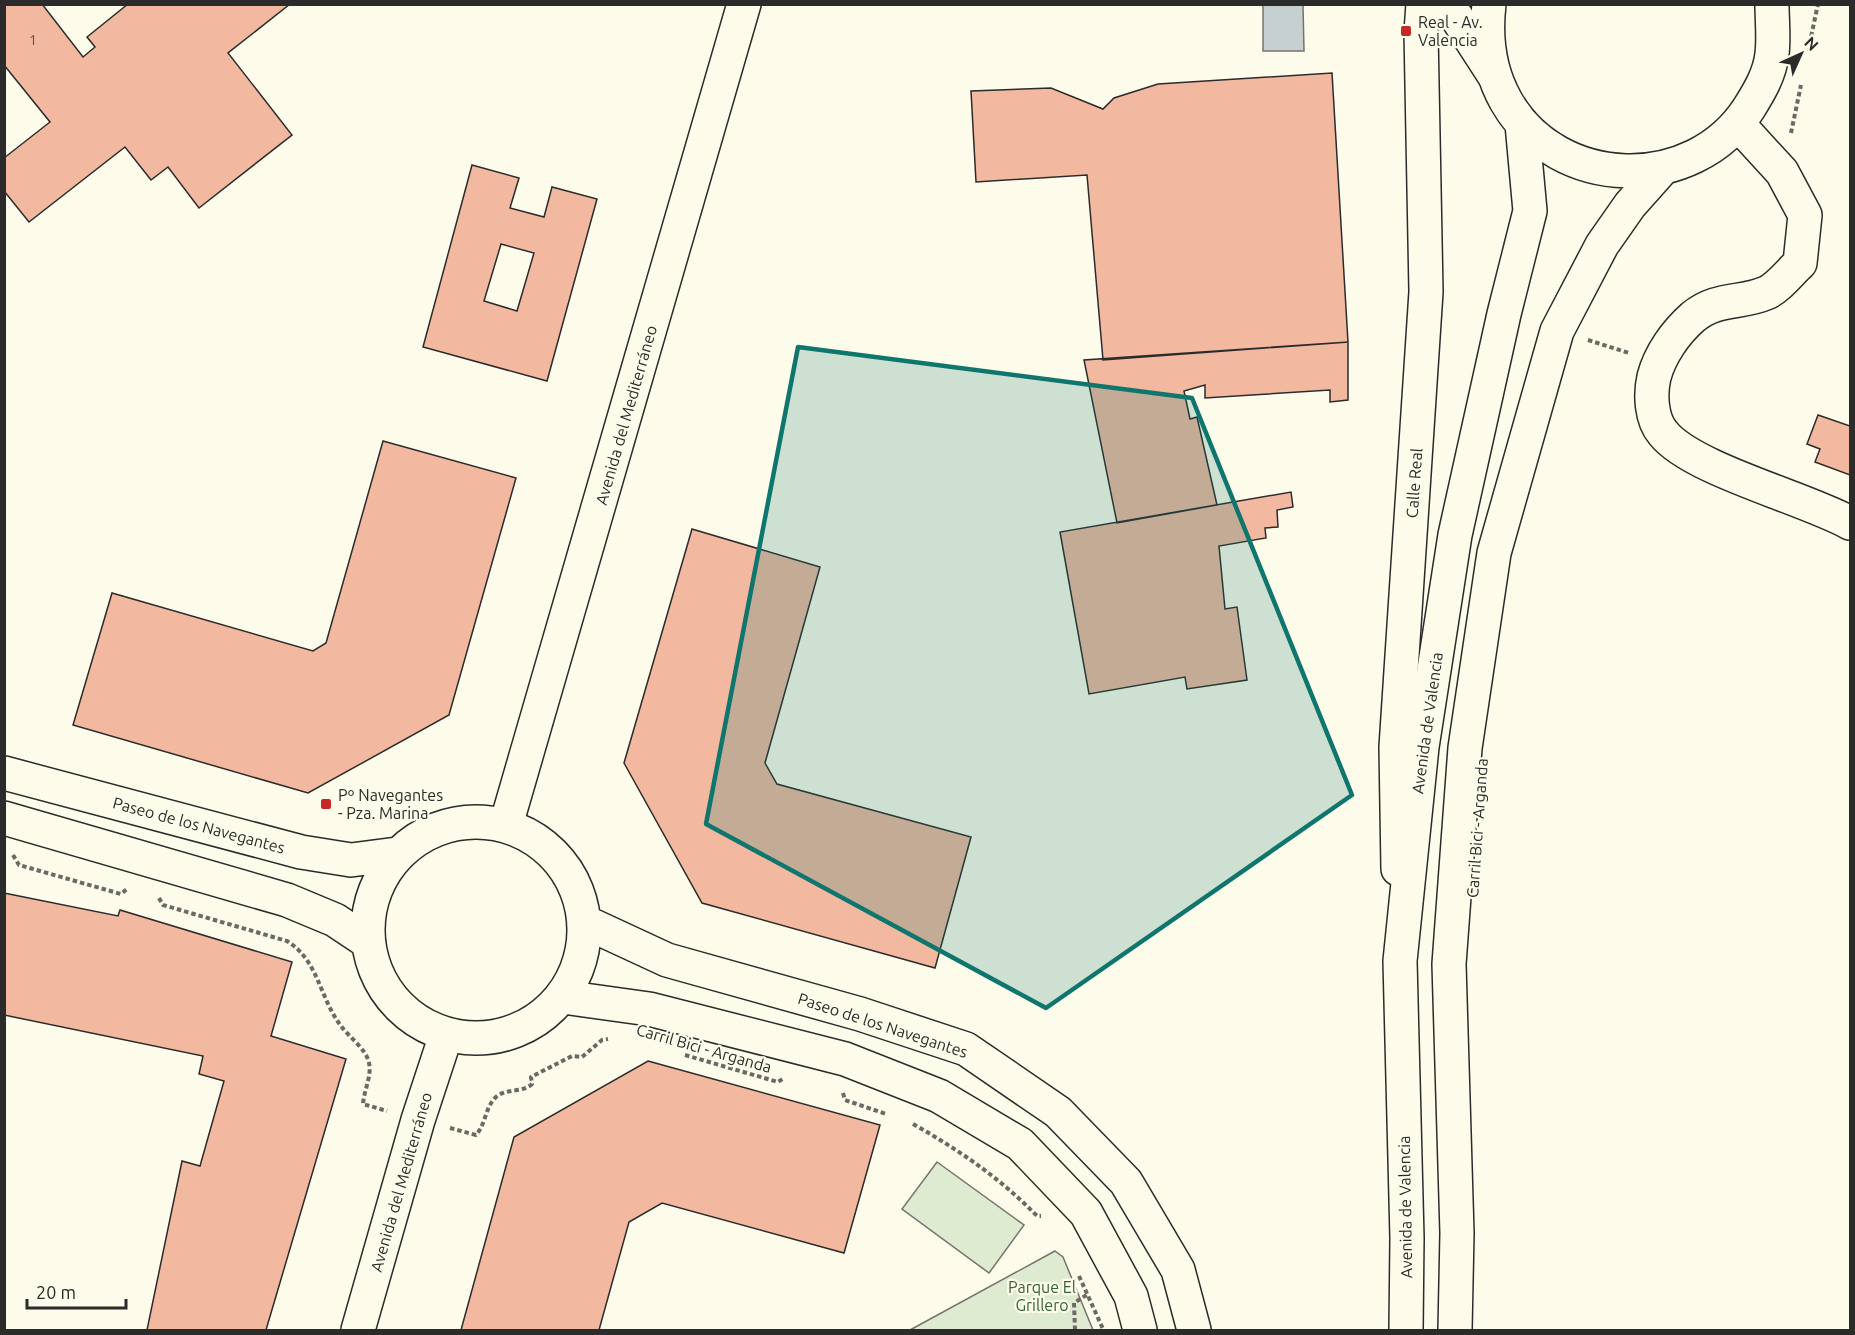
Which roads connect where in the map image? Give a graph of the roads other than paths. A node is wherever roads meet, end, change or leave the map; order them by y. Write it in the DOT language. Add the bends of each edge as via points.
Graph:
graph roads {
  1 [pos="744,4"];
  2 [pos="1423,4"];
  3 [pos="1448,4"];
  4 [pos="1489,4"];
  5 [pos="1772,4"];
  6 [pos="1494,75"];
  7 [pos="1522,124"];
  8 [pos="1738,124"];
  9 [pos="1662,169"];
  10 [pos="1851,523"];
  11 [pos="4,773"];
  12 [pos="4,818"];
  13 [pos="506,825"];
  14 [pos="397,854"];
  15 [pos="585,922"];
  16 [pos="368,942"];
  17 [pos="1400,961"];
  18 [pos="563,997"];
  19 [pos="446,1035"];
  20 [pos="358,1330"];
  21 [pos="1140,1330"];
  22 [pos="1194,1330"];
  23 [pos="1406,1330"];
  24 [pos="1455,1330"];
  1 -- 13 [label="main road, Avenida del Mediterráneo"];
  2 -- 17 [label="main road, Calle Real" via="1426,292 1396,747"];
  3 -- 6 [label="main road"];
  4 -- 6 [label="main road" via="1486,34"];
  5 -- 8 [label="main road" via="1772,55 1762,87"];
  6 -- 7 [label="main road"];
  7 -- 9 [label="main road" via="1563,156 1611,172"];
  7 -- 17 [label="main road, Avenida de Valencia" via="1530,212 1455,535 1422,747"];
  8 -- 9 [label="main road" via="1704,153"];
  8 -- 10 [label="main road" via="1782,172 1805,215 1800,263 1766,293 1719,302 1694,316 1658,363 1651,388 1653,412 1662,433 1689,454"];
  9 -- 24 [label="main road" via="1602,245 1557,331 1494,552 1465,748 1449,964 1457,1233"];
  11 -- 14 [label="main road, Paseo de los Navegantes" via="301,852 351,860"];
  12 -- 16 [label="main road" via="287,900 335,920"];
  13 -- 14 [label="main road" via="476,821 447,825 420,836"];
  13 -- 15 [label="main road" via="536,839 561,861 578,890"];
  14 -- 16 [label="main road" via="375,890 369,910"];
  15 -- 18 [label="main road" via="584,949"];
  15 -- 22 [label="main road, Paseo de los Navegantes" via="667,960 860,1014 966,1049 1059,1112 1126,1182 1178,1270"];
  16 -- 19 [label="main road" via="376,973 393,1000 417,1022"];
  17 -- 23 [label="main road, Avenida de Valencia"];
  18 -- 19 [label="main road" via="539,1019 510,1034 478,1039"];
  18 -- 21 [label="main road" via="649,1010 845,1059 939,1096 1020,1144 1086,1213 1131,1296"];
  19 -- 20 [label="main road, Avenida del Mediterráneo"];
}
